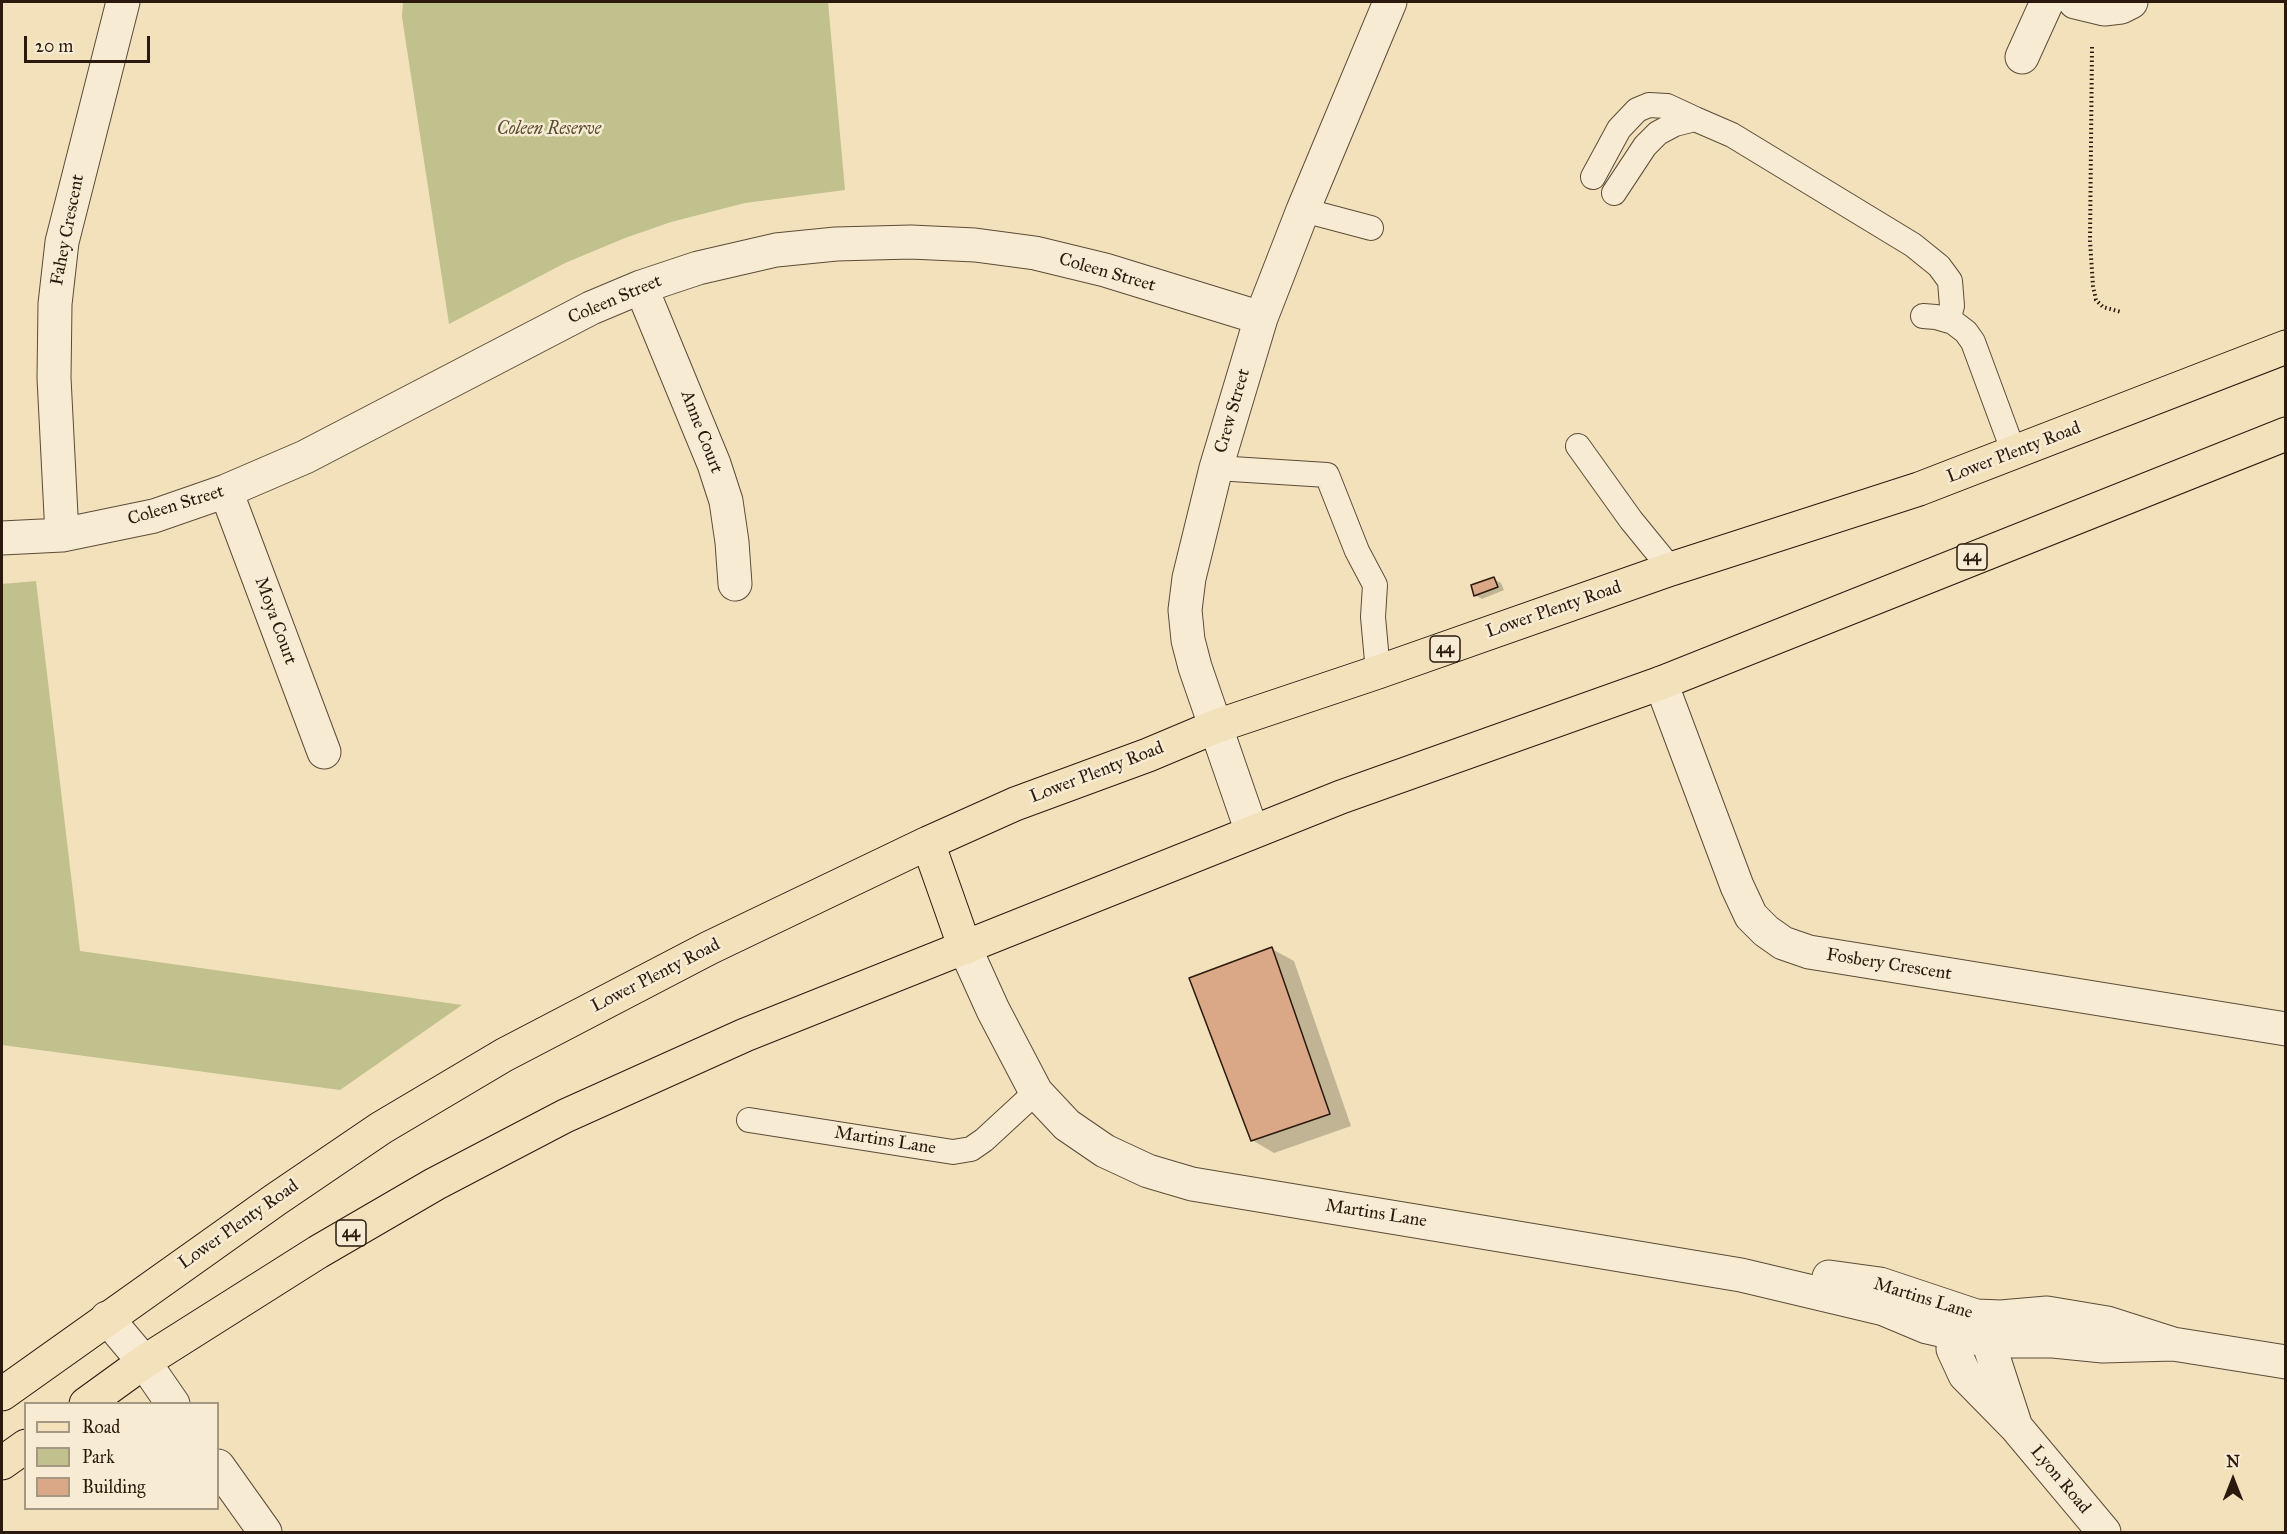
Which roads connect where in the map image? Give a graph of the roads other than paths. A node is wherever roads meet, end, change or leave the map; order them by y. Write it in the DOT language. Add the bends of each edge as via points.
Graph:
graph roads {
  1 [pos="123,2"];
  2 [pos="1390,2"];
  3 [pos="2047,2"];
  4 [pos="2075,2"];
  5 [pos="2131,2"];
  6 [pos="2022,57"];
  7 [pos="1695,119"];
  8 [pos="1593,177"];
  9 [pos="1614,193"];
  10 [pos="1303,210"];
  11 [pos="1371,228"];
  12 [pos="641,287"];
  13 [pos="1923,316"];
  14 [pos="1261,318"];
  15 [pos="1948,320"];
  16 [pos="2286,347"];
  17 [pos="2286,434"];
  18 [pos="1578,446"];
  19 [pos="2014,453"];
  20 [pos="1216,468"];
  21 [pos="226,492"];
  22 [pos="62,535"];
  23 [pos="2,538"];
  24 [pos="1671,569"];
  25 [pos="735,584"];
  26 [pos="1378,672"];
  27 [pos="1661,683"];
  28 [pos="1217,726"];
  29 [pos="324,752"];
  30 [pos="1252,832"];
  31 [pos="928,843"];
  32 [pos="964,948"];
  33 [pos="2286,1029"];
  34 [pos="1036,1092"];
  35 [pos="749,1120"];
  36 [pos="106,1318"];
  37 [pos="1974,1331"];
  38 [pos="144,1362"];
  39 [pos="2286,1362"];
  40 [pos="2,1394"];
  41 [pos="89,1402"];
  42 [pos="172,1402"];
  43 [pos="24,1447"];
  44 [pos="2,1463"];
  45 [pos="219,1467"];
  46 [pos="265,1533"];
  47 [pos="2104,1533"];
  1 -- 22 [label="street, Fahey Crescent" via="62,243 55,304 54,378"];
  2 -- 10 [label="street, Crew Street"];
  3 -- 6 [label="street"];
  4 -- 5 [label="street" via="2104,9"];
  7 -- 8 [label="lane" via="1667,106 1649,105 1637,110 1619,129"];
  7 -- 9 [label="lane" via="1658,133"];
  7 -- 15 [label="lane" via="1732,135 1913,244 1950,281 1952,306"];
  10 -- 11 [label="lane"];
  10 -- 14 [label="street, Crew Street"];
  12 -- 14 [label="street, Coleen Street" via="698,267 776,250 836,244 975,244 1105,270"];
  12 -- 21 [label="street, Coleen Street" via="591,308 305,457"];
  12 -- 25 [label="street, Anne Court" via="726,501"];
  13 -- 15 [label="lane"];
  14 -- 20 [label="street, Crew Street"];
  15 -- 19 [label="lane" via="1973,342"];
  16 -- 19 [label="main road, Lower Plenty Road / 44"];
  17 -- 27 [label="main road, 44"];
  18 -- 24 [label="lane"];
  19 -- 24 [label="main road, Lower Plenty Road / 44" via="1919,489"];
  20 -- 26 [label="lane" via="1327,476 1375,585 1373,617"];
  20 -- 28 [label="street, Crew Street" via="1185,610 1195,667"];
  21 -- 22 [label="street, Coleen Street" via="153,516"];
  21 -- 29 [label="street, Moya Court"];
  22 -- 23 [label="street, Coleen Street"];
  24 -- 26 [label="main road, Lower Plenty Road / 44"];
  26 -- 28 [label="main road, Lower Plenty Road / 44"];
  27 -- 30 [label="main road, 44"];
  27 -- 33 [label="street, Fosbery Crescent" via="1751,916 1783,943 1809,952"];
  28 -- 30 [label="street, Crew Street"];
  28 -- 31 [label="main road, Lower Plenty Road / 44" via="1015,804"];
  30 -- 32 [label="main road, 44"];
  31 -- 32 [label="main road"];
  31 -- 36 [label="main road, Lower Plenty Road / 44" via="709,948 504,1055 381,1128"];
  32 -- 34 [label="street, Martins Lane"];
  32 -- 38 [label="main road, 44" via="745,1035 565,1116 347,1235"];
  34 -- 35 [label="lane, Martins Lane" via="984,1140 971,1149 953,1152"];
  34 -- 37 [label="street, Martins Lane" via="1067,1125 1105,1151 1148,1171 1192,1184 1741,1275 1884,1309 1927,1327"];
  36 -- 38 [label="street"];
  36 -- 40 [label="main road, Lower Plenty Road / 44"];
  37 -- 39 [label="street, Martins Lane" via="2103,1346 2173,1344"];
  37 -- 47 [label="street, Lyon Road" via="2016,1427"];
  38 -- 41 [label="main road, 44"];
  38 -- 42 [label="street"];
  43 -- 44 [label="main road"];
  45 -- 46 [label="street"];
}
